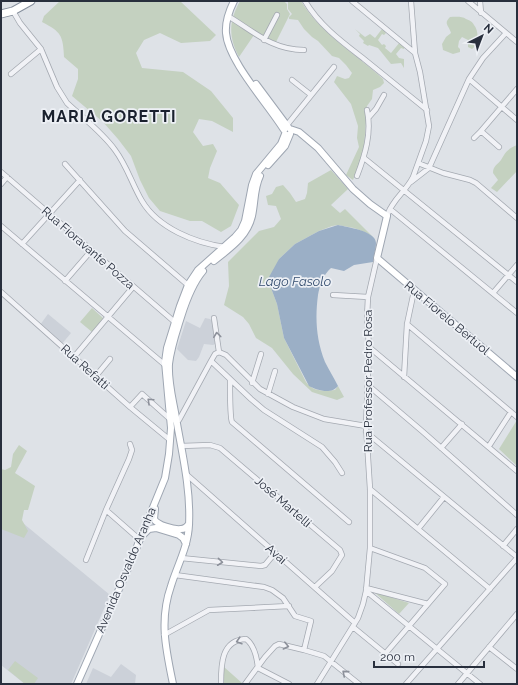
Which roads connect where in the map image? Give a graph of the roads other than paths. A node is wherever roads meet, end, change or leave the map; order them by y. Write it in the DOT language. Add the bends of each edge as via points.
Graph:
graph roads {
  1 [pos="31,1"];
  2 [pos="234,1"];
  3 [pos="238,1"];
  4 [pos="305,1"];
  5 [pos="352,1"];
  6 [pos="411,1"];
  7 [pos="468,1"];
  8 [pos="480,1"];
  9 [pos="13,11"];
  10 [pos="481,13"];
  11 [pos="1,14"];
  12 [pos="277,15"];
  13 [pos="229,17"];
  14 [pos="506,33"];
  15 [pos="264,40"];
  16 [pos="517,42"];
  17 [pos="41,49"];
  18 [pos="304,50"];
  19 [pos="415,53"];
  20 [pos="334,67"];
  21 [pos="11,74"];
  22 [pos="469,79"];
  23 [pos="292,80"];
  24 [pos="517,89"];
  25 [pos="311,95"];
  26 [pos="384,95"];
  27 [pos="502,106"];
  28 [pos="368,110"];
  29 [pos="427,110"];
  30 [pos="369,117"];
  31 [pos="517,120"];
  32 [pos="288,130"];
  33 [pos="480,130"];
  34 [pos="474,138"];
  35 [pos="499,147"];
  36 [pos="364,158"];
  37 [pos="418,163"];
  38 [pos="65,164"];
  39 [pos="429,168"];
  40 [pos="1,172"];
  41 [pos="357,176"];
  42 [pos="7,177"];
  43 [pos="80,180"];
  44 [pos="410,183"];
  45 [pos="1,184"];
  46 [pos="404,190"];
  47 [pos="390,209"];
  48 [pos="48,214"];
  49 [pos="388,216"];
  50 [pos="517,218"];
  51 [pos="1,226"];
  52 [pos="22,244"];
  53 [pos="227,248"];
  54 [pos="91,251"];
  55 [pos="377,258"];
  56 [pos="517,265"];
  57 [pos="508,275"];
  58 [pos="65,281"];
  59 [pos="517,282"];
  60 [pos="133,287"];
  61 [pos="190,287"];
  62 [pos="414,291"];
  63 [pos="1,292"];
  64 [pos="493,293"];
  65 [pos="333,295"];
  66 [pos="368,297"];
  67 [pos="517,313"];
  68 [pos="108,318"];
  69 [pos="214,318"];
  70 [pos="177,324"];
  71 [pos="407,324"];
  72 [pos="369,347"];
  73 [pos="219,352"];
  74 [pos="261,354"];
  75 [pos="74,357"];
  76 [pos="110,359"];
  77 [pos="211,361"];
  78 [pos="165,365"];
  79 [pos="275,371"];
  80 [pos="96,377"];
  81 [pos="404,377"];
  82 [pos="517,377"];
  83 [pos="230,380"];
  84 [pos="252,383"];
  85 [pos="369,386"];
  86 [pos="268,394"];
  87 [pos="130,407"];
  88 [pos="511,412"];
  89 [pos="517,417"];
  90 [pos="174,420"];
  91 [pos="462,424"];
  92 [pos="366,426"];
  93 [pos="366,432"];
  94 [pos="170,440"];
  95 [pos="130,444"];
  96 [pos="181,446"];
  97 [pos="489,446"];
  98 [pos="441,448"];
  99 [pos="169,454"];
  100 [pos="517,471"];
  101 [pos="342,473"];
  102 [pos="186,474"];
  103 [pos="198,484"];
  104 [pos="188,486"];
  105 [pos="370,489"];
  106 [pos="444,497"];
  107 [pos="156,501"];
  108 [pos="106,510"];
  109 [pos="517,515"];
  110 [pos="349,522"];
  111 [pos="189,524"];
  112 [pos="418,529"];
  113 [pos="517,529"];
  114 [pos="140,538"];
  115 [pos="186,544"];
  116 [pos="503,546"];
  117 [pos="370,548"];
  118 [pos="275,553"];
  119 [pos="181,558"];
  120 [pos="517,558"];
  121 [pos="86,560"];
  122 [pos="175,575"];
  123 [pos="317,589"];
  124 [pos="366,589"];
  125 [pos="490,589"];
  126 [pos="428,604"];
  127 [pos="289,606"];
  128 [pos="516,616"];
  129 [pos="354,625"];
  130 [pos="409,625"];
  131 [pos="164,634"];
  132 [pos="489,647"];
  133 [pos="436,649"];
  134 [pos="304,650"];
  135 [pos="385,654"];
  136 [pos="331,661"];
  137 [pos="398,664"];
  138 [pos="258,668"];
  139 [pos="517,669"];
  140 [pos="467,673"];
  141 [pos="77,684"];
  142 [pos="173,684"];
  143 [pos="221,684"];
  144 [pos="245,684"];
  145 [pos="289,684"];
  146 [pos="317,684"];
  147 [pos="359,684"];
  148 [pos="406,684"];
  149 [pos="458,684"];
  150 [pos="480,684"];
  1 -- 9 [label="highway"];
  2 -- 13 [label="main road"];
  3 -- 13 [label="main road"];
  4 -- 29 [label="street" via="316,17 339,38"];
  5 -- 19 [label="street"];
  6 -- 19 [label="street"];
  7 -- 10 [label="street"];
  8 -- 10 [label="street"];
  9 -- 11 [label="highway"];
  9 -- 17 [label="street"];
  10 -- 14 [label="street"];
  12 -- 15 [label="street"];
  13 -- 15 [label="street"];
  13 -- 32 [label="main road" via="226,33 232,55"];
  14 -- 16 [label="street"];
  14 -- 22 [label="street" via="483,58"];
  15 -- 18 [label="street" via="285,49"];
  17 -- 21 [label="street"];
  17 -- 53 [label="street" via="62,96 114,148 145,206 169,227 198,241"];
  19 -- 29 [label="street"];
  20 -- 25 [label="street"];
  22 -- 27 [label="street"];
  22 -- 39 [label="street"];
  23 -- 25 [label="street"];
  24 -- 27 [label="street"];
  25 -- 32 [label="street"];
  26 -- 30 [label="street"];
  27 -- 31 [label="street"];
  27 -- 33 [label="street"];
  28 -- 30 [label="street"];
  29 -- 37 [label="street" via="428,133"];
  30 -- 36 [label="street"];
  32 -- 49 [label="main road" via="296,131 318,148 353,190"];
  32 -- 53 [label="main road" via="288,141 282,151 258,179 249,224 241,237"];
  33 -- 34 [label="street"];
  33 -- 35 [label="street"];
  36 -- 41 [label="street"];
  36 -- 46 [label="street"];
  37 -- 39 [label="street"];
  37 -- 44 [label="street"];
  38 -- 43 [label="street"];
  39 -- 44 [label="street"];
  39 -- 50 [label="street" via="476,182"];
  40 -- 42 [label="street, Rua Fioravante Pozza"];
  42 -- 45 [label="street"];
  42 -- 48 [label="street, Rua Fioravante Pozza"];
  43 -- 48 [label="street"];
  43 -- 61 [label="street" via="125,231"];
  44 -- 46 [label="street, Rua Professor Pedro Rosa"];
  46 -- 47 [label="street, Rua Professor Pedro Rosa"];
  46 -- 57 [label="street"];
  47 -- 49 [label="street, Rua Professor Pedro Rosa"];
  47 -- 64 [label="street"];
  48 -- 52 [label="street"];
  48 -- 54 [label="street, Rua Fioravante Pozza"];
  49 -- 55 [label="main road, Rua Professor Pedro Rosa"];
  51 -- 52 [label="street"];
  52 -- 58 [label="street"];
  53 -- 61 [label="main road"];
  54 -- 58 [label="street"];
  54 -- 60 [label="street, Rua Fioravante Pozza"];
  55 -- 62 [label="main road, Rua Fiorelo Bertuol"];
  55 -- 66 [label="street, Rua Professor Pedro Rosa"];
  56 -- 57 [label="street"];
  57 -- 59 [label="street"];
  57 -- 64 [label="street"];
  58 -- 68 [label="street"];
  60 -- 68 [label="street"];
  60 -- 70 [label="street, Rua Fioravante Pozza"];
  61 -- 70 [label="main road"];
  62 -- 71 [label="street"];
  62 -- 82 [label="main road, Rua Fiorelo Bertuol"];
  63 -- 75 [label="street, Rua Refatti"];
  64 -- 67 [label="street"];
  65 -- 66 [label="street"];
  66 -- 72 [label="street, Rua Professor Pedro Rosa"];
  68 -- 75 [label="street"];
  68 -- 78 [label="street"];
  73 -- 69 [label="street, one-way"];
  70 -- 78 [label="main road" via="167,348"];
  70 -- 90 [label="main road" via="169,365"];
  71 -- 81 [label="street"];
  71 -- 88 [label="street"];
  72 -- 81 [label="street"];
  72 -- 85 [label="street, Rua Professor Pedro Rosa"];
  73 -- 77 [label="street"];
  73 -- 84 [label="street" via="226,355"];
  74 -- 84 [label="street"];
  75 -- 80 [label="street, Rua Refatti"];
  76 -- 80 [label="street"];
  77 -- 83 [label="street"];
  77 -- 90 [label="street" via="179,419"];
  78 -- 90 [label="main road"];
  79 -- 86 [label="street"];
  80 -- 87 [label="street, Rua Refatti"];
  81 -- 91 [label="street"];
  83 -- 101 [label="street" via="264,410 322,447"];
  83 -- 110 [label="street" via="232,422"];
  84 -- 86 [label="street"];
  85 -- 92 [label="street, Rua Professor Pedro Rosa"];
  85 -- 98 [label="street"];
  86 -- 92 [label="street" via="311,416"];
  90 -- 87 [label="street, one-way" via="142,394"];
  87 -- 94 [label="street, Rua Refatti"];
  88 -- 89 [label="street"];
  88 -- 97 [label="street"];
  90 -- 94 [label="main road, Avenida Osvaldo Aranha"];
  90 -- 96 [label="main road"];
  91 -- 97 [label="street"];
  91 -- 98 [label="street"];
  92 -- 93 [label="street, Rua Professor Pedro Rosa"];
  93 -- 105 [label="street, Rua Professor Pedro Rosa"];
  93 -- 106 [label="street"];
  94 -- 99 [label="main road, Avenida Osvaldo Aranha"];
  95 -- 108 [label="street" via="130,459"];
  96 -- 99 [label="main road" via="174,448"];
  96 -- 102 [label="main road"];
  96 -- 123 [label="street, José Martelli" via="210,445 220,448 340,550 342,555"];
  97 -- 100 [label="street"];
  98 -- 109 [label="street"];
  99 -- 107 [label="main road, Avenida Osvaldo Aranha" via="165,478"];
  102 -- 103 [label="street, Avaí"];
  102 -- 104 [label="main road"];
  103 -- 104 [label="street" via="192,483"];
  103 -- 118 [label="street, Avaí"];
  104 -- 111 [label="main road"];
  105 -- 112 [label="street"];
  105 -- 117 [label="street, Rua Professor Pedro Rosa"];
  106 -- 112 [label="street"];
  106 -- 116 [label="street"];
  107 -- 111 [label="main road" via="154,519 157,523 181,530"];
  107 -- 114 [label="main road, Avenida Osvaldo Aranha"];
  108 -- 114 [label="street"];
  108 -- 121 [label="street"];
  111 -- 115 [label="main road"];
  112 -- 125 [label="street"];
  113 -- 116 [label="street"];
  114 -- 115 [label="main road" via="149,529 156,528 179,535"];
  114 -- 141 [label="main road, Avenida Osvaldo Aranha"];
  115 -- 119 [label="main road"];
  116 -- 120 [label="street"];
  117 -- 124 [label="street, Rua Professor Pedro Rosa"];
  117 -- 126 [label="street" via="425,568 445,584"];
  119 -- 118 [label="street, one-way" via="261,566"];
  118 -- 123 [label="street, Avaí"];
  119 -- 122 [label="main road"];
  120 -- 125 [label="street"];
  122 -- 127 [label="street" via="264,587 281,596"];
  122 -- 131 [label="main road" via="164,616"];
  123 -- 129 [label="street, Avaí"];
  124 -- 126 [label="street"];
  124 -- 129 [label="street, Rua Professor Pedro Rosa"];
  124 -- 130 [label="street"];
  125 -- 133 [label="street"];
  126 -- 130 [label="street"];
  127 -- 131 [label="street" via="209,610"];
  127 -- 134 [label="street" via="297,618 311,621"];
  128 -- 132 [label="street"];
  129 -- 135 [label="street, Avaí"];
  129 -- 136 [label="street, Rua Professor Pedro Rosa"];
  130 -- 133 [label="street"];
  130 -- 135 [label="street"];
  131 -- 142 [label="main road"];
  132 -- 139 [label="street"];
  132 -- 140 [label="street"];
  133 -- 140 [label="street"];
  133 -- 148 [label="street"];
  134 -- 136 [label="street"];
  138 -- 134 [label="street, one-way" via="277,645"];
  135 -- 137 [label="street, Avaí"];
  136 -- 146 [label="street, Rua Professor Pedro Rosa"];
  147 -- 136 [label="street, one-way"];
  138 -- 143 [label="street, one-way" via="249,641 236,641 229,646 223,656"];
  138 -- 144 [label="street"];
  138 -- 145 [label="street"];
  140 -- 149 [label="street"];
  140 -- 150 [label="street"];
}
